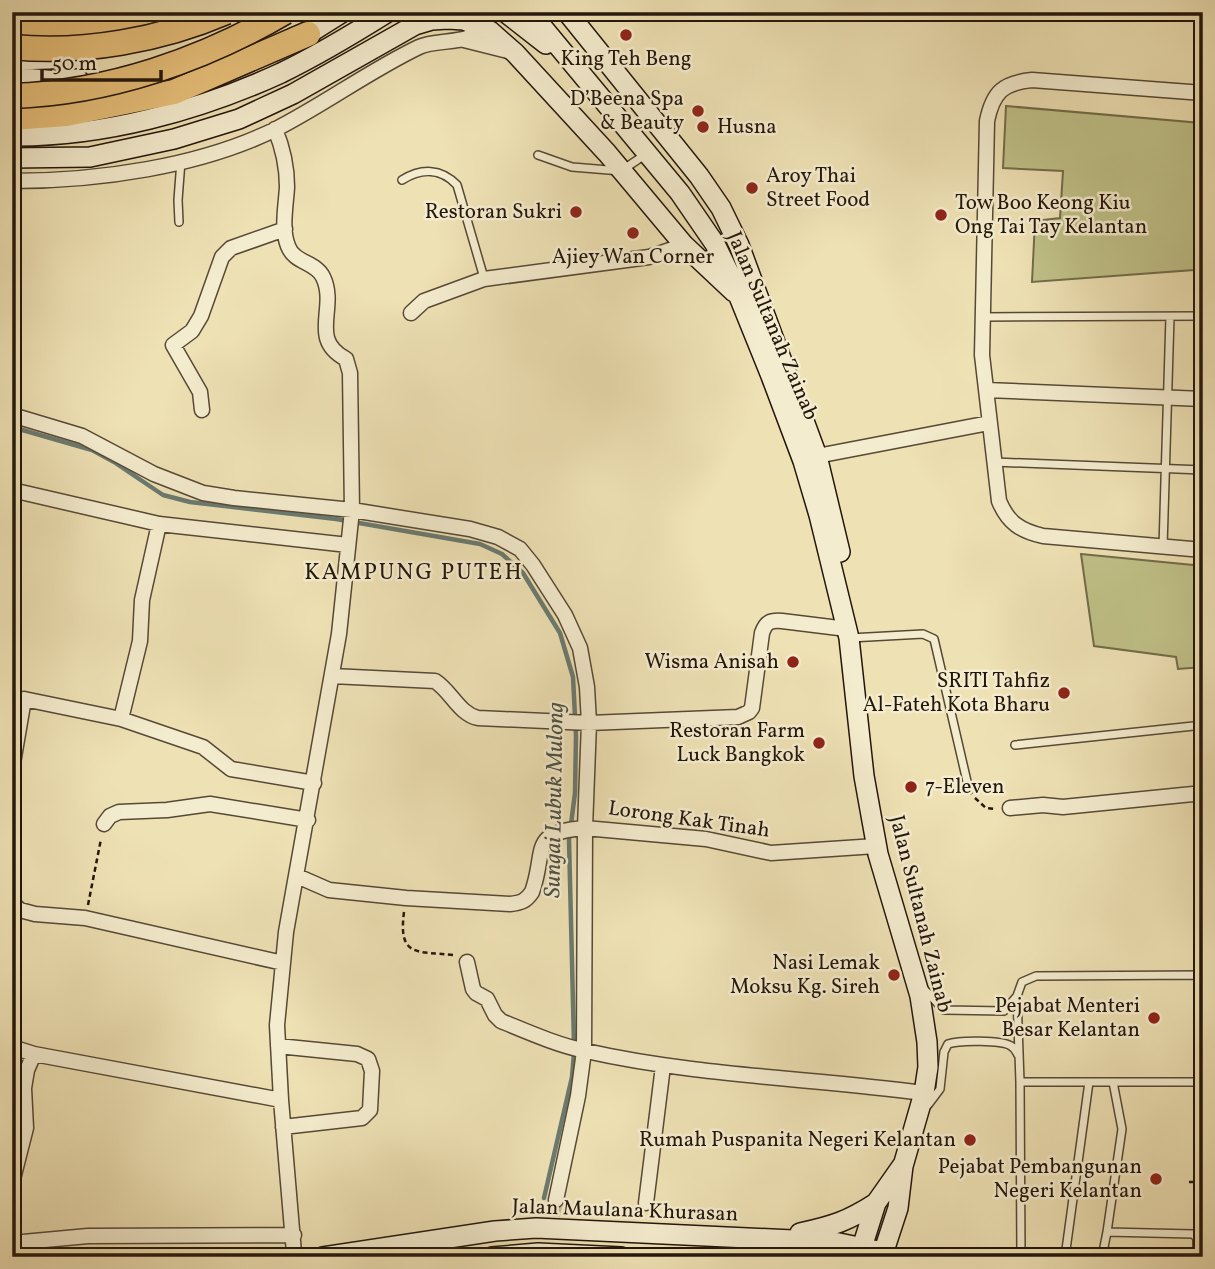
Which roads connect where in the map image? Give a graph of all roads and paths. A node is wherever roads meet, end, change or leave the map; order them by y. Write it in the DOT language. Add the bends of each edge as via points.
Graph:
graph roads {
  1 [pos="202,12"];
  2 [pos="226,12"];
  3 [pos="285,12"];
  4 [pos="343,12"];
  5 [pos="388,12"];
  6 [pos="505,12"];
  7 [pos="530,12"];
  8 [pos="567,12"];
  9 [pos="143,13"];
  10 [pos="578,21"];
  11 [pos="480,26"];
  12 [pos="12,29"];
  13 [pos="308,34"];
  14 [pos="463,40"];
  15 [pos="12,47"];
  16 [pos="515,53"];
  17 [pos="12,60"];
  18 [pos="577,68"];
  19 [pos="12,77"];
  20 [pos="1203,93"];
  21 [pos="12,96"];
  22 [pos="12,118"];
  23 [pos="275,129"];
  24 [pos="12,136"];
  25 [pos="647,153"];
  26 [pos="538,155"];
  27 [pos="12,158"];
  28 [pos="181,160"];
  29 [pos="621,171"];
  30 [pos="402,180"];
  31 [pos="12,181"];
  32 [pos="179,222"];
  33 [pos="285,229"];
  34 [pos="684,245"];
  35 [pos="485,279"];
  36 [pos="740,298"];
  37 [pos="411,313"];
  38 [pos="1203,316"];
  39 [pos="983,317"];
  40 [pos="1170,317"];
  41 [pos="986,390"];
  42 [pos="1169,397"];
  43 [pos="1203,399"];
  44 [pos="202,410"];
  45 [pos="12,415"];
  46 [pos="989,423"];
  47 [pos="817,456"];
  48 [pos="994,462"];
  49 [pos="1166,468"];
  50 [pos="1203,470"];
  51 [pos="12,490"];
  52 [pos="352,512"];
  53 [pos="159,524"];
  54 [pos="348,545"];
  55 [pos="1163,547"];
  56 [pos="1203,550"];
  57 [pos="848,634"];
  58 [pos="332,676"];
  59 [pos="121,719"];
  60 [pos="589,723"];
  61 [pos="1203,725"];
  62 [pos="1015,745"];
  63 [pos="12,769"];
  64 [pos="314,783"];
  65 [pos="969,790"];
  66 [pos="1203,793"];
  67 [pos="1010,808"];
  68 [pos="308,820"];
  69 [pos="104,824"];
  70 [pos="585,828"];
  71 [pos="876,846"];
  72 [pos="297,876"];
  73 [pos="406,898"];
  74 [pos="12,903"];
  75 [pos="85,918"];
  76 [pos="467,962"];
  77 [pos="283,963"];
  78 [pos="1203,975"];
  79 [pos="914,977"];
  80 [pos="1017,996"];
  81 [pos="1202,1015"];
  82 [pos="1202,1040"];
  83 [pos="278,1045"];
  84 [pos="12,1047"];
  85 [pos="584,1051"];
  86 [pos="34,1054"];
  87 [pos="1018,1056"];
  88 [pos="663,1066"];
  89 [pos="1020,1082"];
  90 [pos="1089,1082"];
  91 [pos="1113,1082"];
  92 [pos="1202,1082"];
  93 [pos="924,1093"];
  94 [pos="281,1100"];
  95 [pos="916,1120"];
  96 [pos="283,1127"];
  97 [pos="903,1166"];
  98 [pos="1189,1182"];
  99 [pos="1203,1182"];
  100 [pos="12,1183"];
  101 [pos="556,1200"];
  102 [pos="646,1203"];
  103 [pos="876,1203"];
  104 [pos="1107,1232"];
  105 [pos="295,1235"];
  106 [pos="768,1239"];
  107 [pos="12,1242"];
  108 [pos="861,1252"];
  109 [pos="295,1253"];
  110 [pos="883,1254"];
  111 [pos="323,1257"];
  112 [pos="492,1257"];
  113 [pos="621,1257"];
  114 [pos="1021,1257"];
  115 [pos="1065,1257"];
  116 [pos="1102,1257"];
  117 [pos="1197,1257"];
  1 -- 17 [label="main road" via="171,32 123,50"];
  2 -- 15 [label="highway, bridge" via="125,41"];
  3 -- 21 [label="highway, bridge" via="250,33 158,70 71,92"];
  4 -- 13 [label="main road"];
  5 -- 24 [label="main road" via="280,73 178,111 80,132"];
  6 -- 18 [label="main road"];
  7 -- 18 [label="main road, Jalan Sultanah Zainab"];
  8 -- 10 [label="main road, Jalan Sultanah Zainab"];
  9 -- 12 [label="highway" via="89,26"];
  10 -- 47 [label="main road, Jalan Sultanah Zainab" via="721,208"];
  11 -- 14 [label="street" via="477,34"];
  11 -- 16 [label="main road"];
  11 -- 27 [label="main road" via="448,19 415,25 293,94 239,119 174,139 90,156"];
  13 -- 19 [label="main road" via="164,72 58,81"];
  13 -- 22 [label="highway" via="174,92 66,114"];
  14 -- 16 [label="street"];
  14 -- 23 [label="street" via="424,45"];
  16 -- 29 [label="main road"];
  18 -- 25 [label="main road, Jalan Sultanah Zainab"];
  20 -- 39 [label="street" via="1032,80 1000,90 987,121"];
  23 -- 28 [label="street" via="235,146"];
  23 -- 33 [label="street" via="285,162"];
  25 -- 29 [label="lane"];
  25 -- 36 [label="main road, Jalan Sultanah Zainab" via="699,219"];
  26 -- 29 [label="lane" via="572,167"];
  28 -- 31 [label="street" via="115,176"];
  28 -- 32 [label="lane"];
  29 -- 34 [label="main road"];
  30 -- 35 [label="lane" via="412,174 438,172 457,185"];
  33 -- 44 [label="street" via="232,248 222,257 201,316 192,331 173,345 200,392"];
  33 -- 52 [label="street" via="288,247 297,259 323,274 327,344 346,359 350,373"];
  34 -- 35 [label="street" via="649,257"];
  34 -- 36 [label="main road"];
  35 -- 37 [label="street" via="424,301"];
  36 -- 57 [label="main road, Jalan Sultanah Zainab" via="803,461"];
  38 -- 40 [label="lane"];
  39 -- 40 [label="lane"];
  39 -- 41 [label="street"];
  40 -- 42 [label="lane"];
  41 -- 42 [label="street"];
  41 -- 46 [label="street"];
  42 -- 43 [label="street"];
  42 -- 49 [label="lane"];
  45 -- 52 [label="street" via="82,436 154,474 203,493"];
  46 -- 47 [label="street"];
  46 -- 48 [label="street"];
  47 -- 57 [label="main road, Jalan Sultanah Zainab" via="845,575"];
  48 -- 49 [label="lane"];
  48 -- 55 [label="street" via="1004,515 1029,533"];
  49 -- 50 [label="lane"];
  49 -- 55 [label="lane"];
  51 -- 53 [label="street"];
  52 -- 54 [label="street"];
  52 -- 60 [label="street" via="470,529 520,550 565,615 579,648"];
  53 -- 54 [label="street"];
  53 -- 59 [label="street" via="142,600 140,641"];
  54 -- 58 [label="street"];
  55 -- 56 [label="street"];
  57 -- 60 [label="street" via="771,620 762,633 752,708 743,716"];
  57 -- 65 [label="lane" via="923,634 934,639"];
  57 -- 71 [label="main road, Jalan Sultanah Zainab"];
  58 -- 60 [label="street" via="435,681 474,717"];
  58 -- 64 [label="street"];
  59 -- 63 [label="street" via="24,699"];
  59 -- 64 [label="street" via="203,747 231,769"];
  60 -- 70 [label="street"];
  61 -- 62 [label="lane"];
  64 -- 68 [label="street"];
  65 -- 67 [label="path" via="986,808"];
  66 -- 67 [label="street"];
  68 -- 69 [label="street" via="210,804 119,812"];
  68 -- 72 [label="street"];
  69 -- 75 [label="path"];
  70 -- 71 [label="street, Lorong Kak Tinah" via="706,839 771,853"];
  70 -- 73 [label="street, Lorong Kak Tinah" via="553,832 544,841 532,892 520,903"];
  70 -- 85 [label="street"];
  71 -- 79 [label="main road, Jalan Sultanah Zainab"];
  72 -- 73 [label="street, Lorong Kak Tinah" via="329,890"];
  72 -- 77 [label="street"];
  73 -- 76 [label="path" via="401,930 404,942"];
  74 -- 75 [label="street" via="35,914"];
  75 -- 77 [label="street"];
  76 -- 85 [label="street" via="473,989 487,999 497,1019"];
  77 -- 83 [label="street"];
  78 -- 80 [label="lane" via="1036,976 1022,982"];
  78 -- 81 [label="lane"];
  79 -- 80 [label="lane" via="949,1011 1004,1011"];
  79 -- 93 [label="main road, Jalan Sultanah Zainab" via="927,1042"];
  80 -- 87 [label="lane"];
  82 -- 92 [label="lane"];
  83 -- 94 [label="street"];
  83 -- 96 [label="street" via="358,1054 368,1059 372,1071 370,1110 362,1118"];
  84 -- 86 [label="street"];
  85 -- 88 [label="street"];
  85 -- 101 [label="street"];
  86 -- 94 [label="street"];
  86 -- 100 [label="street" via="26,1079 26,1128"];
  87 -- 89 [label="lane"];
  87 -- 95 [label="lane" via="1012,1046 1002,1043 948,1044 940,1089"];
  88 -- 93 [label="street"];
  88 -- 102 [label="street"];
  89 -- 90 [label="lane"];
  89 -- 114 [label="lane"];
  90 -- 91 [label="lane"];
  90 -- 115 [label="lane"];
  91 -- 92 [label="lane"];
  91 -- 104 [label="lane" via="1122,1129"];
  93 -- 95 [label="main road, Jalan Sultanah Zainab"];
  94 -- 96 [label="street"];
  95 -- 97 [label="main road, Jalan Sultanah Zainab"];
  96 -- 105 [label="street"];
  97 -- 103 [label="main road, Jalan Sultanah Zainab"];
  97 -- 110 [label="main road, Jalan Sultanah Zainab" via="898,1208"];
  98 -- 99 [label="path"];
  103 -- 106 [label="main road" via="839,1224"];
  103 -- 108 [label="main road, Jalan Sultanah Zainab"];
  104 -- 116 [label="lane"];
  104 -- 117 [label="lane" via="1193,1234"];
  105 -- 107 [label="street" via="88,1236"];
  105 -- 109 [label="street"];
  106 -- 108 [label="main road, Jalan Maulana Khurasan" via="834,1242"];
  106 -- 111 [label="main road, Jalan Maulana Khurasan" via="518,1228"];
  108 -- 110 [label="main road, Jalan Maulana Khurasan"];
  112 -- 113 [label="main road" via="538,1253"];
}
